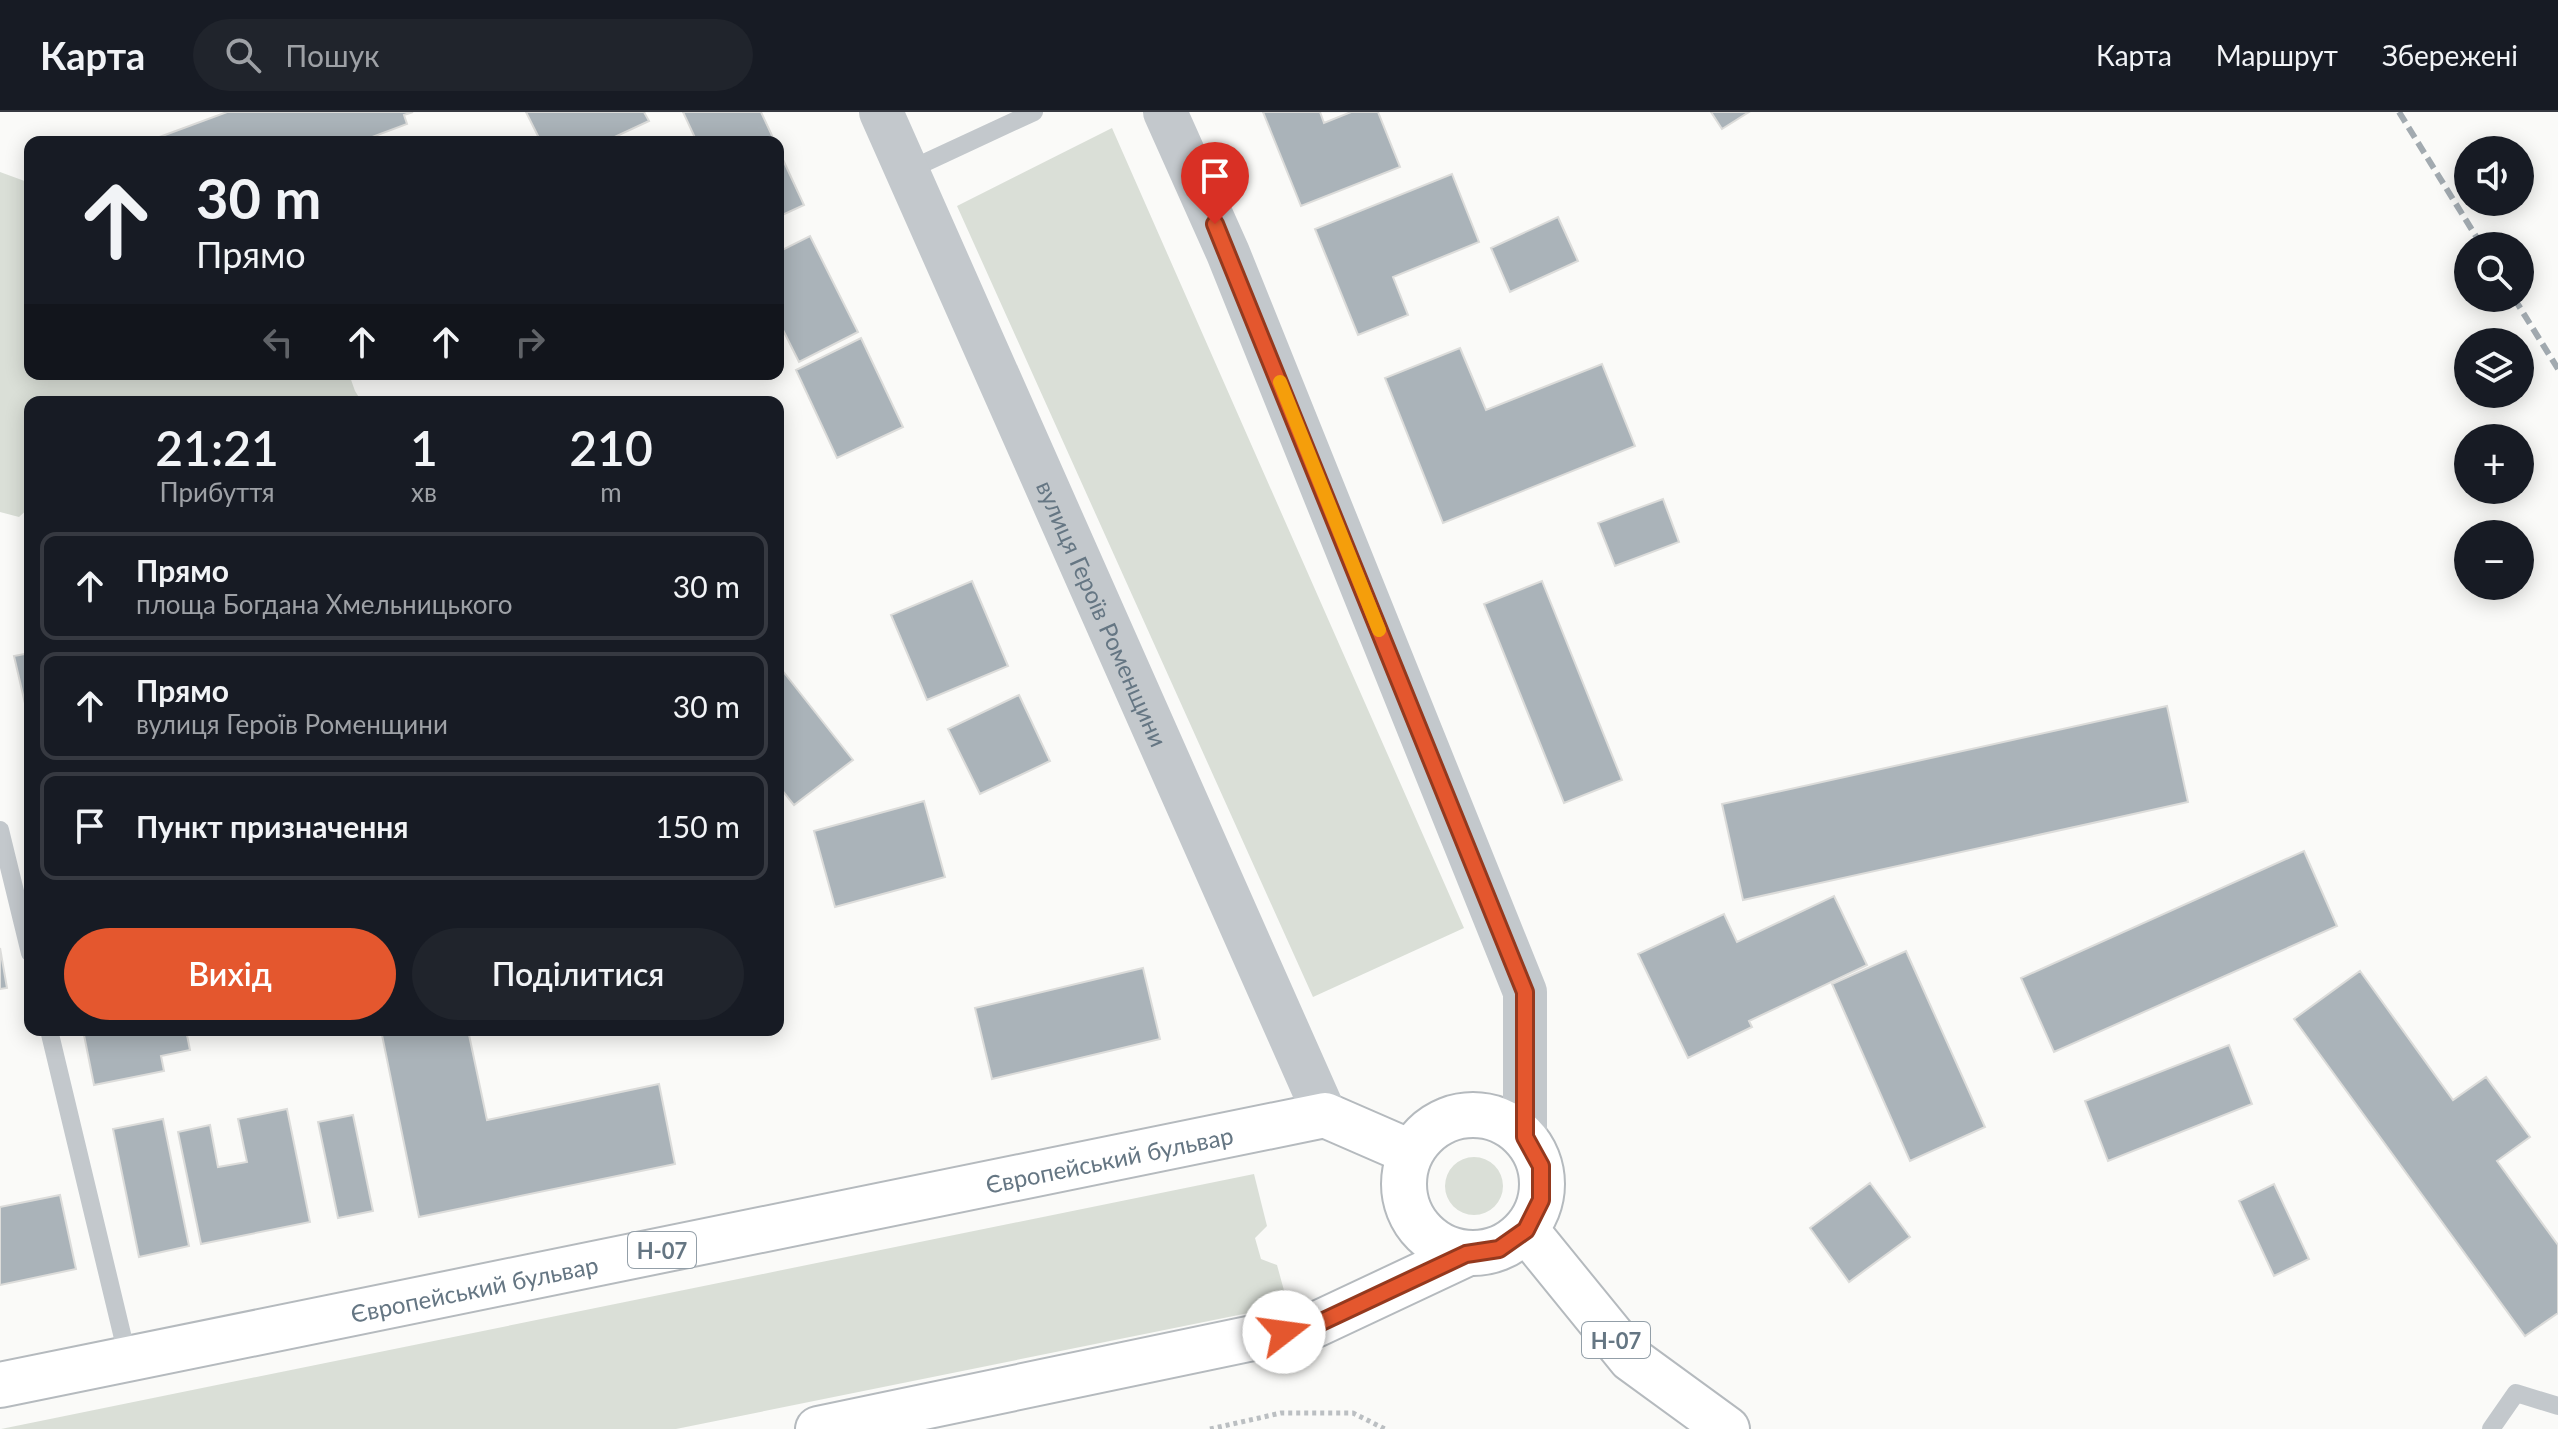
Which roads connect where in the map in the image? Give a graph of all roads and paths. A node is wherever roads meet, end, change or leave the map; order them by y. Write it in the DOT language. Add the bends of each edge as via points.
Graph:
graph roads {
  1 [pos="881,112"];
  2 [pos="1034,112"];
  3 [pos="1165,112"];
  4 [pos="907,171"];
  5 [pos="0,830"];
  6 [pos="24,928"];
  7 [pos="50,1036"];
  8 [pos="1325,1115"];
  9 [pos="1525,1137"];
  10 [pos="1410,1152"];
  11 [pos="1526,1230"];
  12 [pos="1466,1254"];
  13 [pos="128,1359"];
  14 [pos="0,1385"];
  15 [pos="2558,1406"];
  16 [pos="818,1429"];
  17 [pos="1210,1429"];
  18 [pos="1385,1429"];
  19 [pos="1727,1429"];
  20 [pos="2491,1429"];
  1 -- 4 [label="street, вулиця Героїв Роменщини"];
  2 -- 4 [label="lane"];
  3 -- 9 [label="street" via="1228,253 1525,992"];
  4 -- 8 [label="street, вулиця Героїв Роменщини"];
  5 -- 6 [label="lane"];
  7 -- 13 [label="lane"];
  8 -- 10 [label="main road"];
  8 -- 13 [label="main road, Європейський бульвар / Н-07"];
  9 -- 10 [label="main road" via="1497,1118 1463,1115 1432,1127"];
  9 -- 11 [label="main road" via="1541,1166 1541,1200"];
  10 -- 12 [label="main road" via="1403,1185 1411,1218 1434,1243"];
  11 -- 12 [label="main road" via="1499,1249"];
  11 -- 19 [label="main road, Н-07" via="1631,1359"];
  12 -- 16 [label="main road" via="1315,1325"];
  13 -- 14 [label="main road, Європейський бульвар / Н-07"];
  15 -- 20 [label="lane" via="2516,1393"];
  17 -- 18 [label="path" via="1281,1413 1353,1413"];
}
